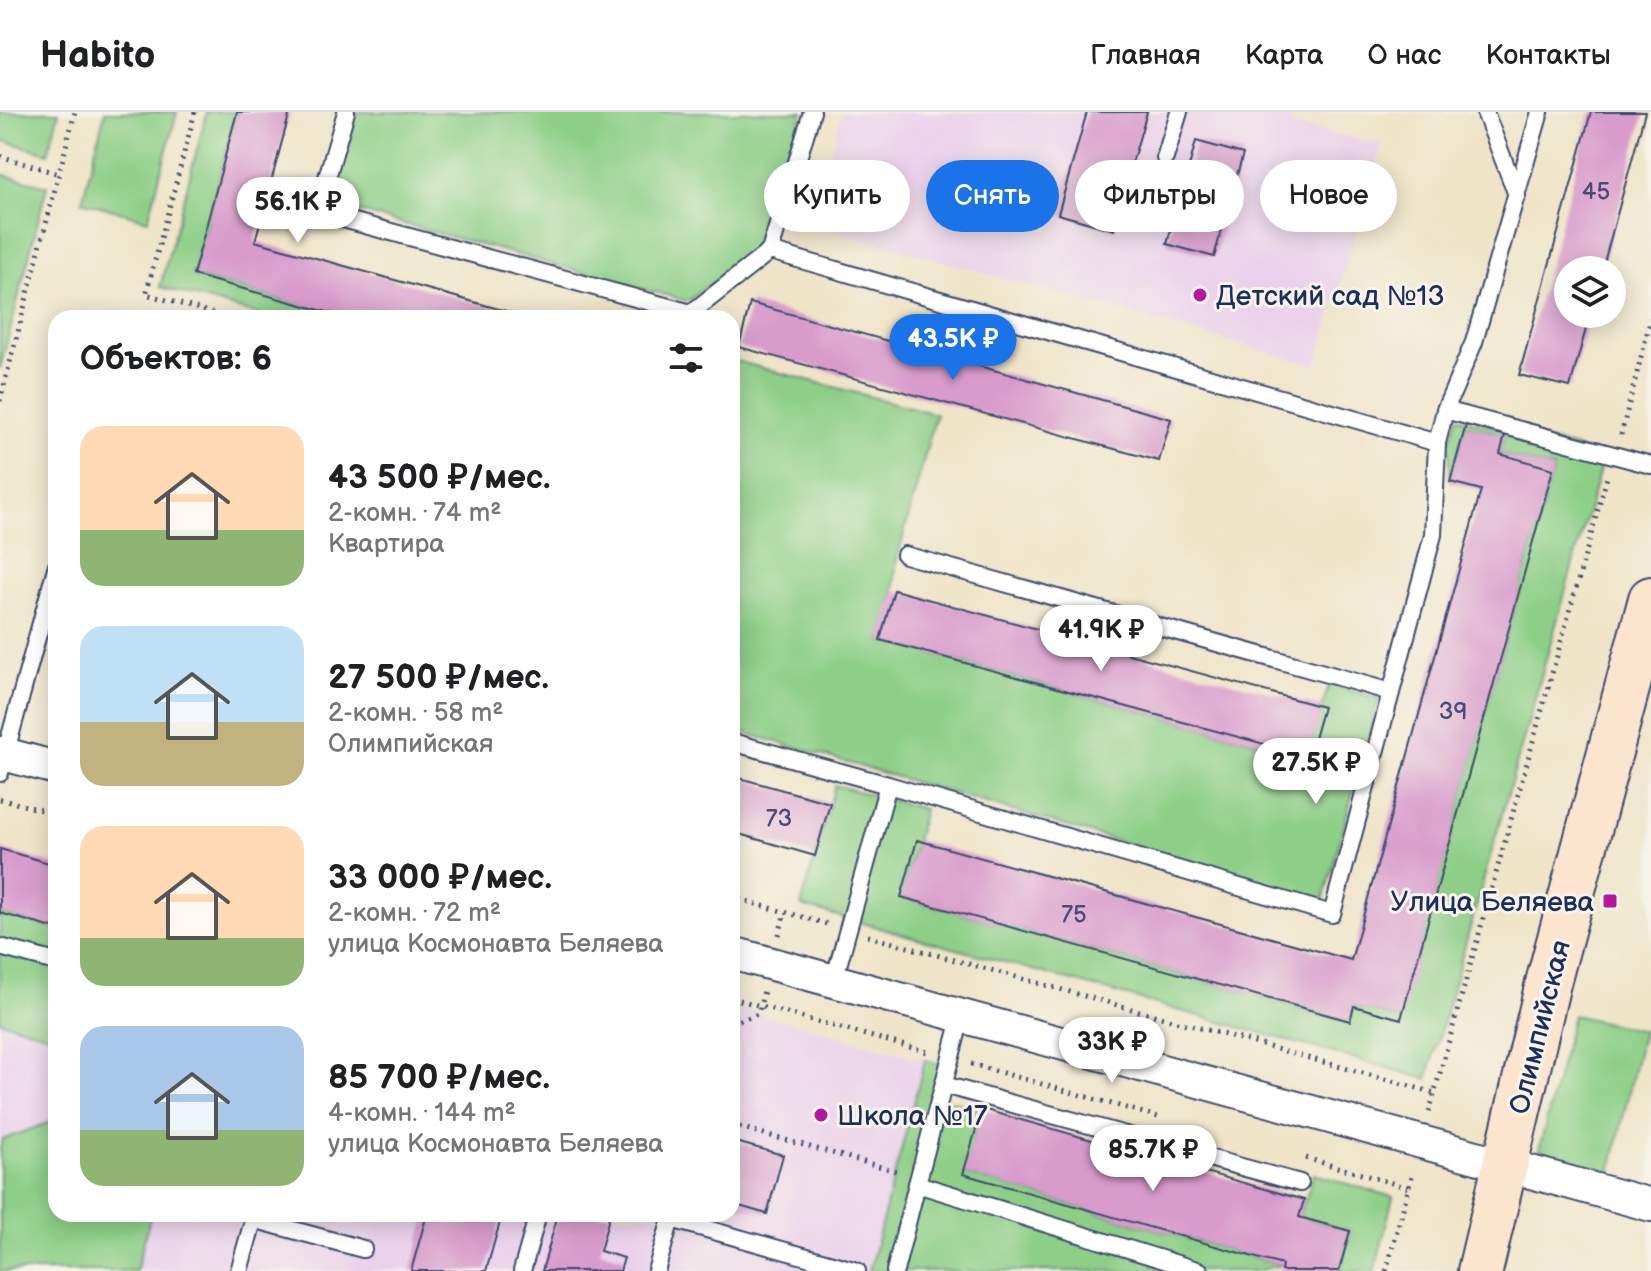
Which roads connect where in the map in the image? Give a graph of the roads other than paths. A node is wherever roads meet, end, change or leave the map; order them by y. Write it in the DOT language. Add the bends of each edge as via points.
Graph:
graph roads {
  1 [pos="346,112"];
  2 [pos="812,112"];
  3 [pos="1179,112"];
  4 [pos="1485,112"];
  5 [pos="1540,112"];
  6 [pos="1165,158"];
  7 [pos="1517,195"];
  8 [pos="770,251"];
  9 [pos="668,310"];
  10 [pos="697,310"];
  11 [pos="1445,410"];
  12 [pos="1437,443"];
  13 [pos="1651,465"];
  14 [pos="905,555"];
  15 [pos="48,596"];
  16 [pos="1651,599"];
  17 [pos="1391,692"];
  18 [pos="740,744"];
  19 [pos="2,760"];
  20 [pos="48,767"];
  21 [pos="888,785"];
  22 [pos="0,947"];
  23 [pos="740,955"];
  24 [pos="48,960"];
  25 [pos="834,980"];
  26 [pos="962,1015"];
  27 [pos="944,1085"];
  28 [pos="1506,1164"];
  29 [pos="1300,1183"];
  30 [pos="917,1184"];
  31 [pos="1651,1205"];
  32 [pos="253,1222"];
  33 [pos="271,1222"];
  34 [pos="536,1222"];
  35 [pos="670,1222"];
  36 [pos="682,1222"];
  37 [pos="363,1249"];
  38 [pos="239,1271"];
  39 [pos="522,1271"];
  40 [pos="656,1271"];
  41 [pos="857,1271"];
  42 [pos="895,1271"];
  43 [pos="1200,1271"];
  44 [pos="1480,1271"];
  1 -- 9 [label="lane" via="317,212"];
  2 -- 8 [label="lane"];
  3 -- 6 [label="lane"];
  4 -- 7 [label="lane"];
  5 -- 7 [label="lane"];
  7 -- 11 [label="lane" via="1474,342"];
  8 -- 10 [label="lane"];
  8 -- 12 [label="lane"];
  11 -- 12 [label="lane"];
  11 -- 13 [label="lane"];
  12 -- 17 [label="lane" via="1433,535"];
  14 -- 17 [label="lane"];
  15 -- 19 [label="lane"];
  16 -- 28 [label="main road, Олимпийская" via="1548,983"];
  17 -- 21 [label="lane" via="1332,914"];
  18 -- 21 [label="lane"];
  19 -- 20 [label="street"];
  21 -- 25 [label="lane"];
  22 -- 24 [label="lane"];
  23 -- 25 [label="street"];
  25 -- 26 [label="street"];
  26 -- 27 [label="lane"];
  26 -- 28 [label="street"];
  27 -- 29 [label="lane"];
  27 -- 30 [label="lane"];
  28 -- 31 [label="street"];
  28 -- 44 [label="main road, Олимпийская"];
  30 -- 42 [label="lane"];
  30 -- 43 [label="lane"];
  32 -- 38 [label="lane"];
  33 -- 37 [label="lane"];
  34 -- 39 [label="lane"];
  35 -- 40 [label="lane"];
  36 -- 41 [label="lane"];
}
